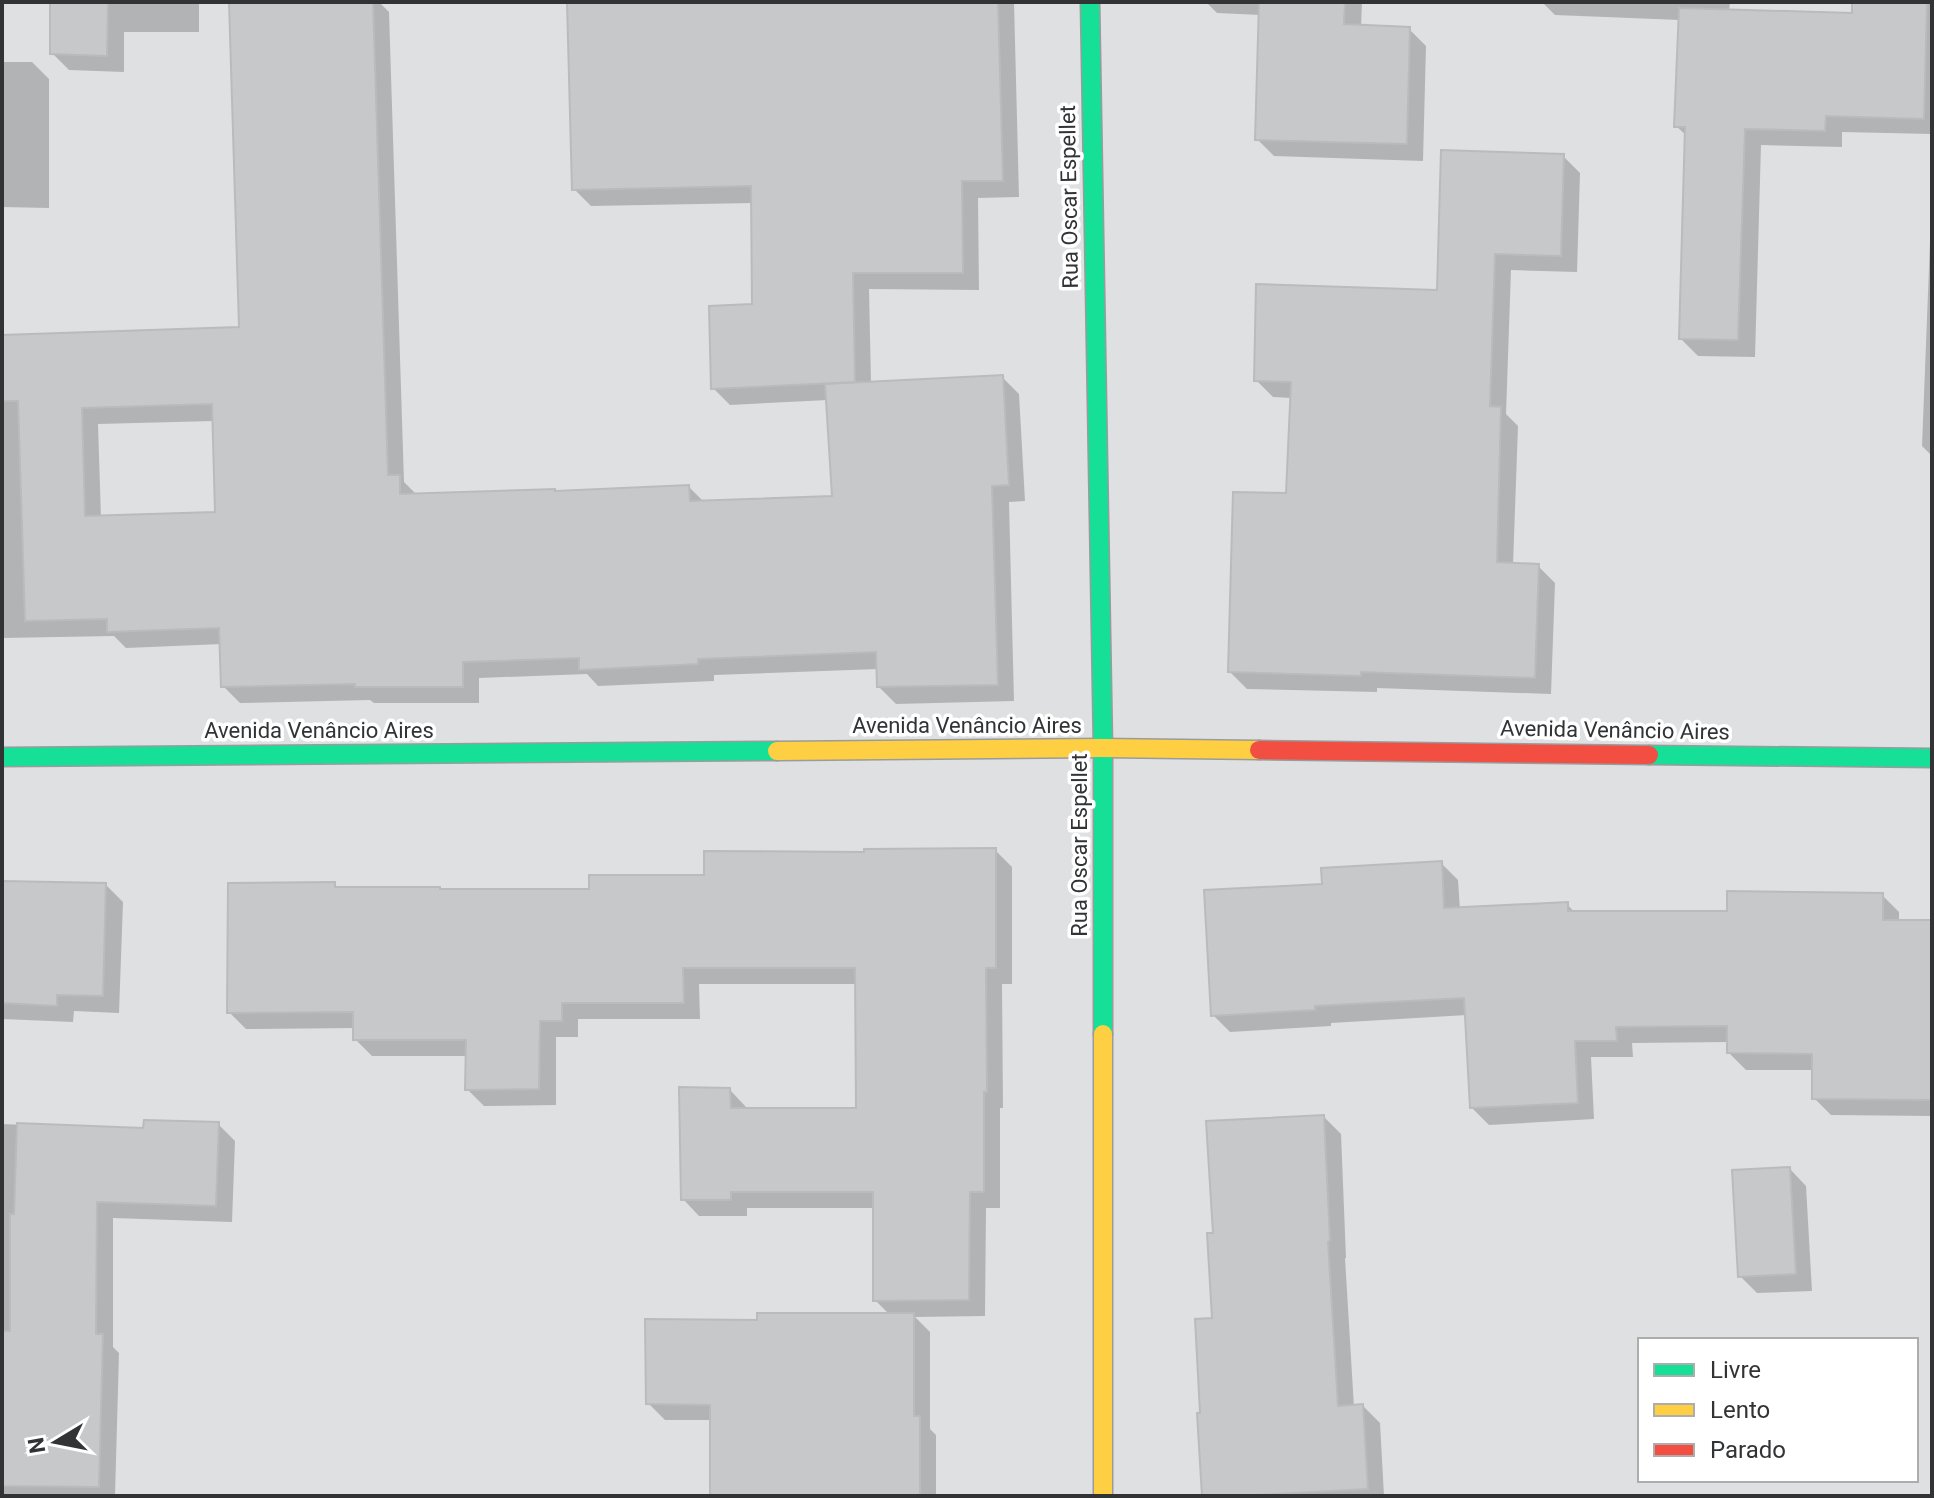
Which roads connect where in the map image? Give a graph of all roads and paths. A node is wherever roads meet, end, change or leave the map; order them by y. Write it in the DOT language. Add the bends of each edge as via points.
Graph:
graph roads {
  1 [pos="1090,2"];
  2 [pos="1103,748"];
  3 [pos="2,757"];
  4 [pos="1932,758"];
  5 [pos="1103,1496"];
  1 -- 2 [label="street, Rua Oscar Espellet"];
  2 -- 3 [label="street, Avenida Venâncio Aires"];
  2 -- 4 [label="street, Avenida Venâncio Aires"];
  2 -- 5 [label="street, Rua Oscar Espellet"];
}
